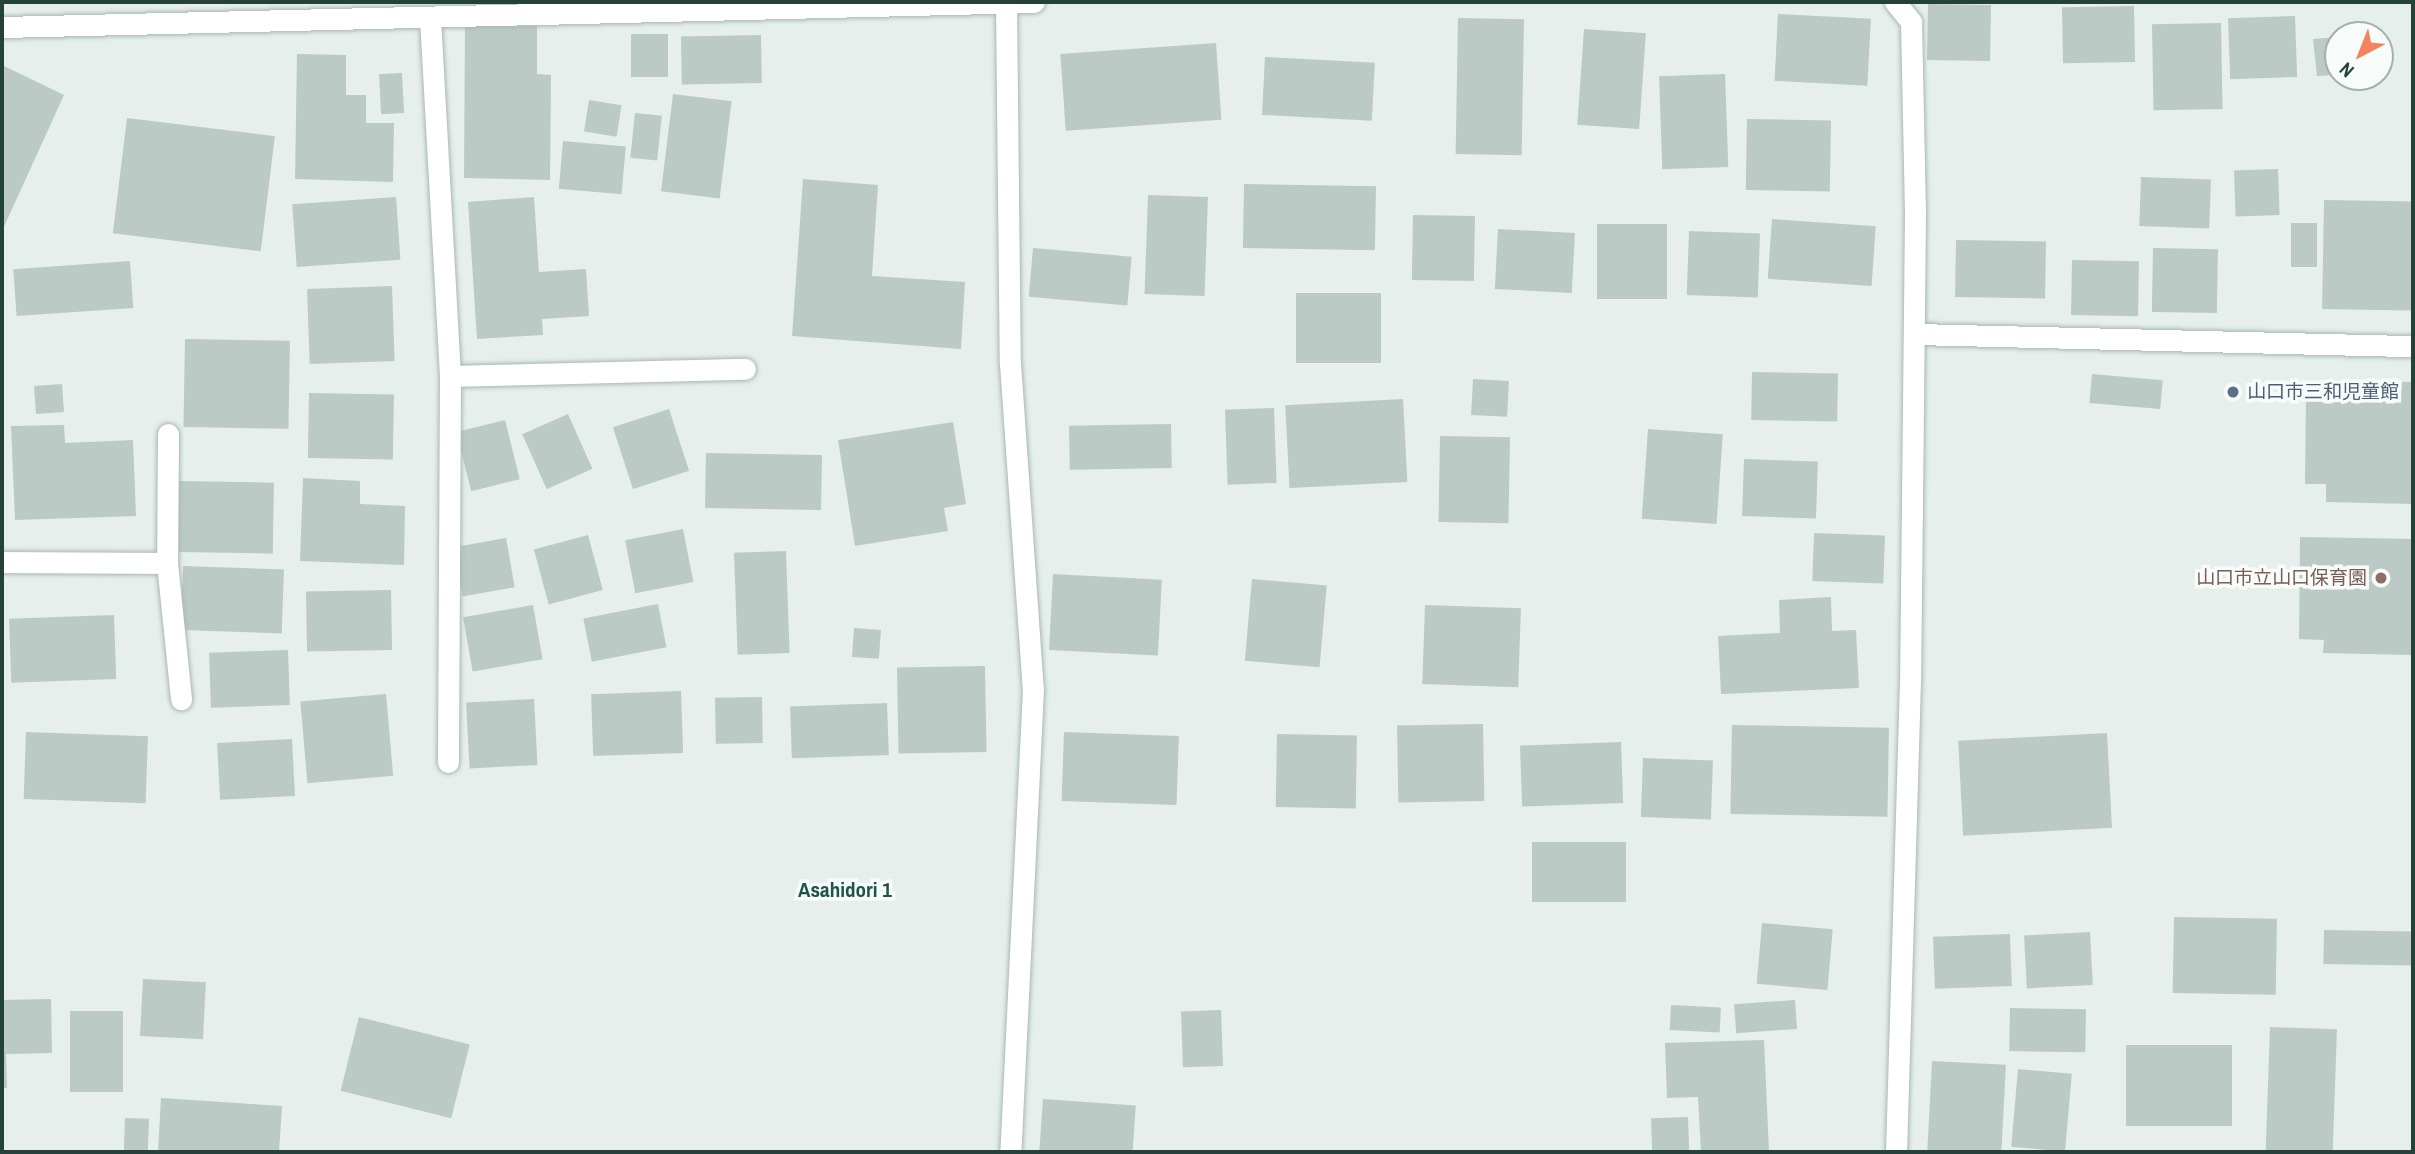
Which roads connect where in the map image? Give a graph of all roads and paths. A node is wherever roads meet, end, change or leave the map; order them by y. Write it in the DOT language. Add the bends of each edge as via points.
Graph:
graph roads {
  1 [pos="1006,2"];
  2 [pos="1034,2"];
  3 [pos="1895,2"];
  4 [pos="430,18"];
  5 [pos="2,27"];
  6 [pos="1915,334"];
  7 [pos="2413,346"];
  8 [pos="745,369"];
  9 [pos="450,376"];
  10 [pos="168,434"];
  11 [pos="2,562"];
  12 [pos="167,563"];
  13 [pos="181,699"];
  14 [pos="448,762"];
  15 [pos="1010,1152"];
  16 [pos="1896,1152"];
  1 -- 2 [label="street"];
  1 -- 4 [label="street"];
  1 -- 15 [label="street" via="1010,363 1033,689"];
  3 -- 6 [label="street" via="1911,22"];
  4 -- 5 [label="street"];
  4 -- 9 [label="street"];
  6 -- 7 [label="street"];
  6 -- 16 [label="street"];
  8 -- 9 [label="street"];
  9 -- 14 [label="street"];
  10 -- 12 [label="street"];
  11 -- 12 [label="street"];
  12 -- 13 [label="street"];
}
